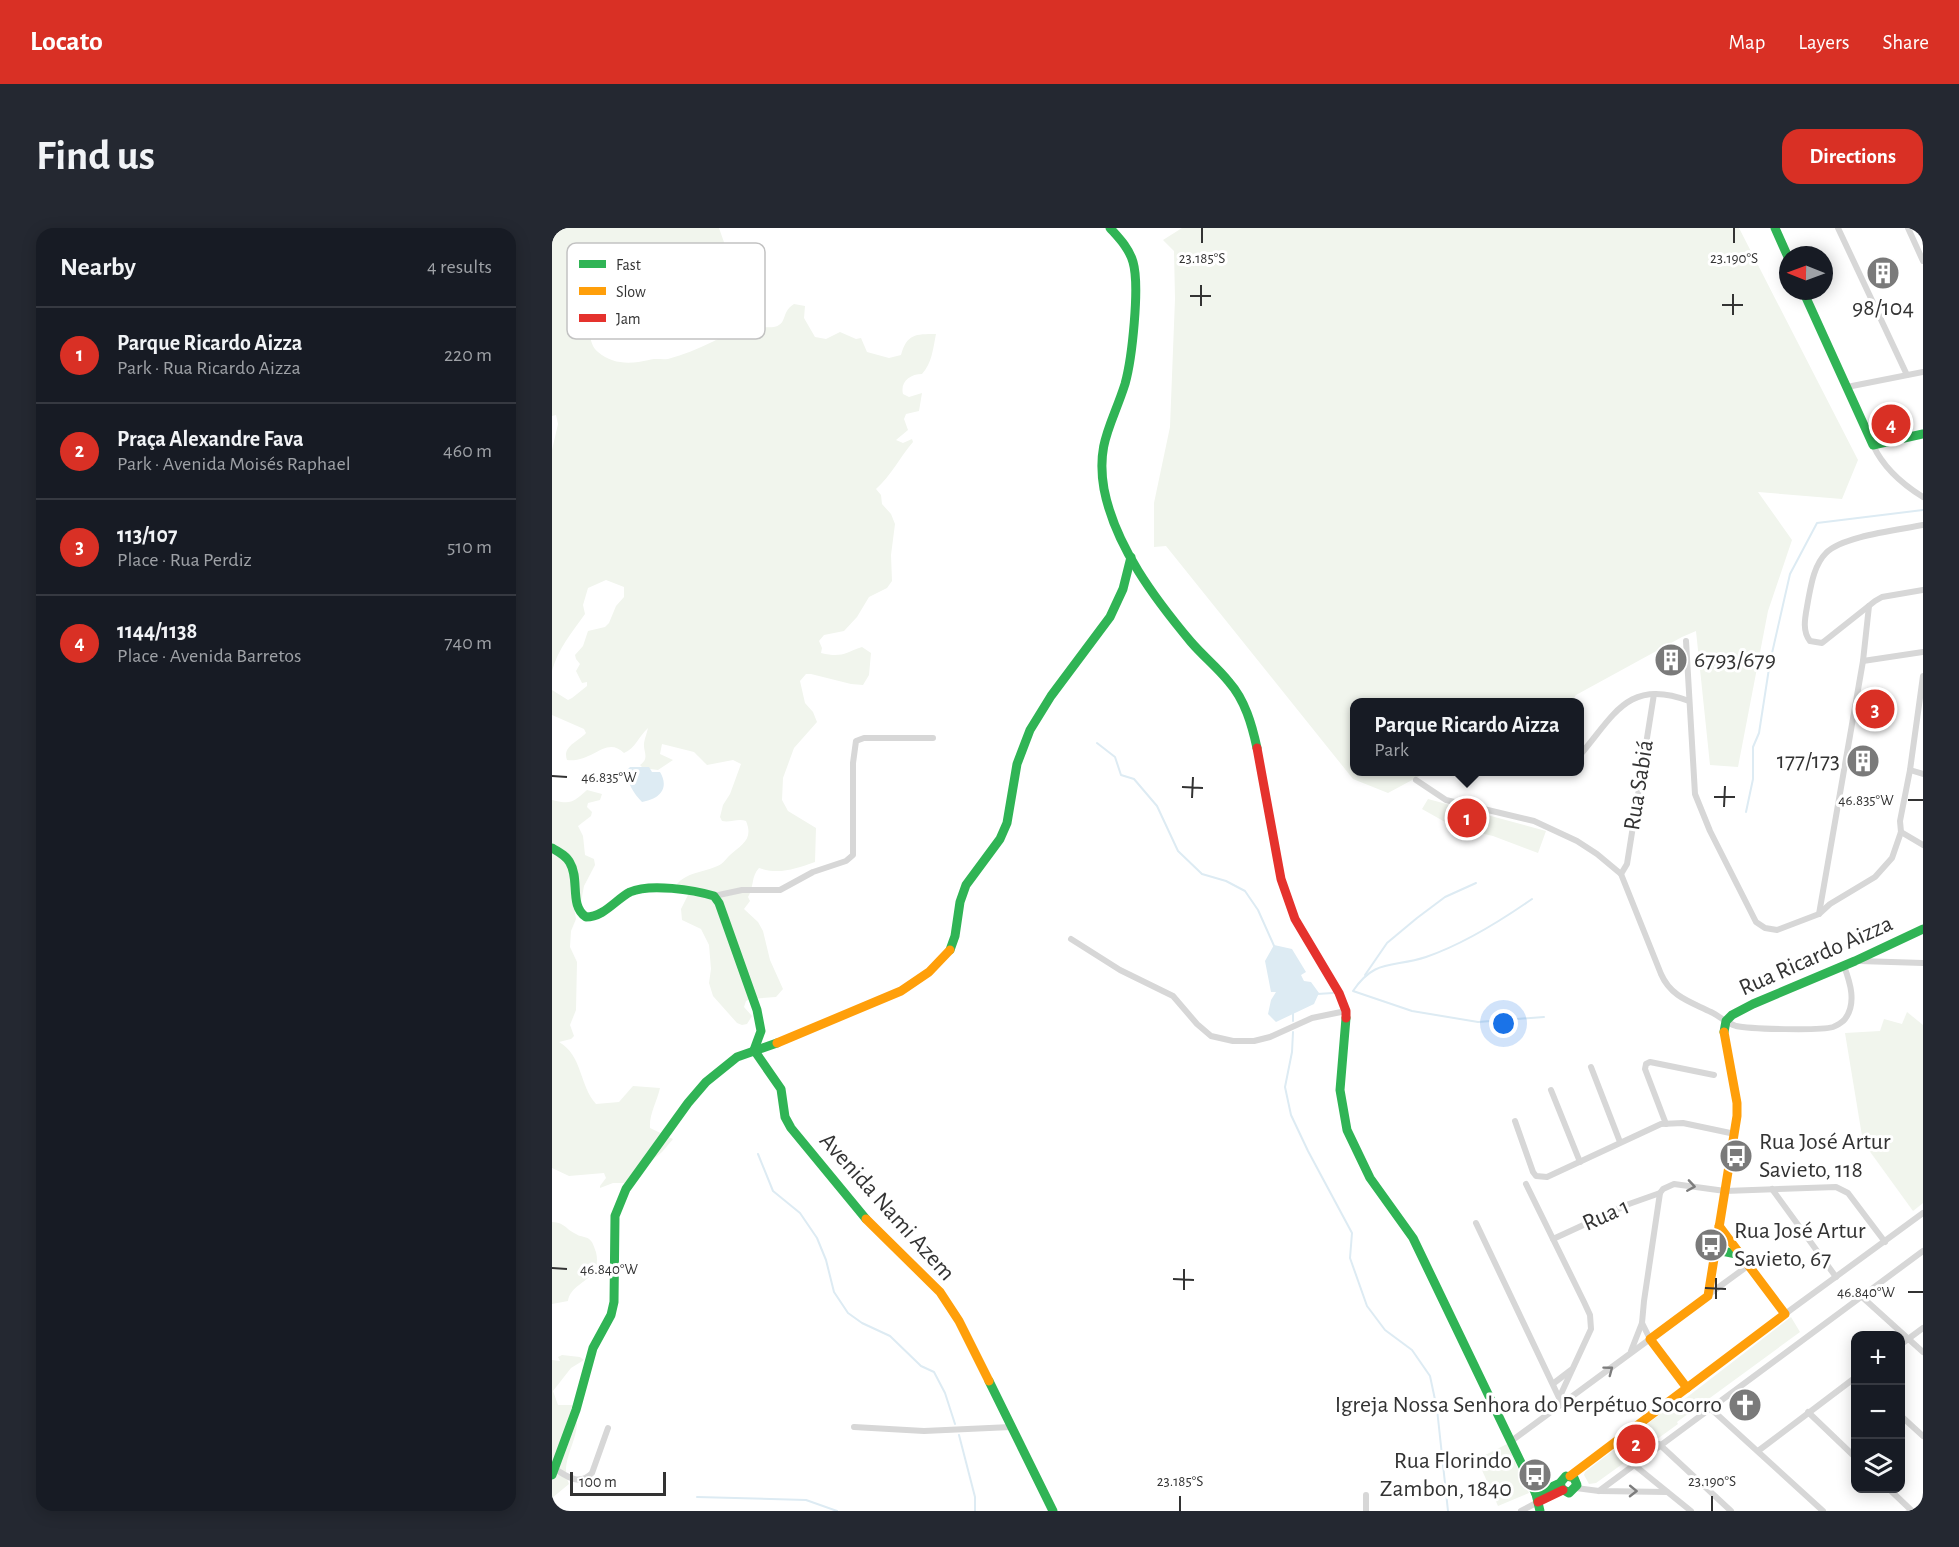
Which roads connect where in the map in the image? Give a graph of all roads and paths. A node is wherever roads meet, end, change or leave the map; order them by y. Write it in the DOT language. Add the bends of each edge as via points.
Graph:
graph roads {
  1 [pos="1110,228"];
  2 [pos="1775,228"];
  3 [pos="1838,228"];
  4 [pos="1908,228"];
  5 [pos="1783,246"];
  6 [pos="1923,261"];
  7 [pos="1807,300"];
  8 [pos="1923,372"];
  9 [pos="1907,375"];
  10 [pos="1847,387"];
  11 [pos="1923,434"];
  12 [pos="1873,445"];
  13 [pos="1923,497"];
  14 [pos="1923,525"];
  15 [pos="1131,556"];
  16 [pos="1923,590"];
  17 [pos="1869,606"];
  18 [pos="1686,641"];
  19 [pos="1923,652"];
  20 [pos="1863,661"];
  21 [pos="1923,676"];
  22 [pos="1654,694"];
  23 [pos="1689,701"];
  24 [pos="933,738"];
  25 [pos="1584,750"];
  26 [pos="1910,770"];
  27 [pos="1923,774"];
  28 [pos="1416,780"];
  29 [pos="1901,832"];
  30 [pos="1923,845"];
  31 [pos="552,848"];
  32 [pos="1621,874"];
  33 [pos="714,896"];
  34 [pos="1819,914"];
  35 [pos="1923,929"];
  36 [pos="1071,939"];
  37 [pos="1855,961"];
  38 [pos="1923,963"];
  39 [pos="1844,966"];
  40 [pos="1346,1011"];
  41 [pos="1725,1024"];
  42 [pos="754,1050"];
  43 [pos="1591,1067"];
  44 [pos="1714,1074"];
  45 [pos="1551,1090"];
  46 [pos="1515,1121"];
  47 [pos="1666,1124"];
  48 [pos="1735,1134"];
  49 [pos="1620,1142"];
  50 [pos="1580,1161"];
  51 [pos="1526,1184"];
  52 [pos="1772,1189"];
  53 [pos="1725,1191"];
  54 [pos="1660,1193"];
  55 [pos="1923,1213"];
  56 [pos="1476,1222"];
  57 [pos="1719,1226"];
  58 [pos="1553,1239"];
  59 [pos="1885,1242"];
  60 [pos="1923,1251"];
  61 [pos="1741,1255"];
  62 [pos="1713,1258"];
  63 [pos="1749,1265"];
  64 [pos="1836,1277"];
  65 [pos="1708,1296"];
  66 [pos="1862,1296"];
  67 [pos="1785,1314"];
  68 [pos="1642,1323"];
  69 [pos="1923,1328"];
  70 [pos="1909,1339"];
  71 [pos="1650,1340"];
  72 [pos="1905,1342"];
  73 [pos="1923,1352"];
  74 [pos="1628,1356"];
  75 [pos="1572,1370"];
  76 [pos="1851,1381"];
  77 [pos="1554,1383"];
  78 [pos="1687,1388"];
  79 [pos="1560,1396"];
  80 [pos="1562,1404"];
  81 [pos="1710,1408"];
  82 [pos="1808,1412"];
  83 [pos="1905,1420"];
  84 [pos="854,1427"];
  85 [pos="1011,1427"];
  86 [pos="608,1428"];
  87 [pos="1923,1436"];
  88 [pos="1510,1442"];
  89 [pos="1659,1444"];
  90 [pos="1758,1451"];
  91 [pos="1851,1453"];
  92 [pos="1633,1464"];
  93 [pos="554,1472"];
  94 [pos="1570,1476"];
  95 [pos="1562,1487"];
  96 [pos="1576,1488"];
  97 [pos="1599,1491"];
  98 [pos="1667,1492"];
  99 [pos="1893,1493"];
  100 [pos="1366,1495"];
  101 [pos="1536,1503"];
  102 [pos="1053,1511"];
  103 [pos="1366,1511"];
  104 [pos="1521,1511"];
  105 [pos="1691,1511"];
  106 [pos="1731,1511"];
  107 [pos="1823,1511"];
  108 [pos="1912,1511"];
  1 -- 15 [label="street" via="1128,249 1135,276 1129,365 1104,435 1102,478 1112,514"];
  2 -- 5 [label="street"];
  3 -- 9 [label="street"];
  4 -- 6 [label="street"];
  7 -- 10 [label="street"];
  8 -- 9 [label="street"];
  9 -- 10 [label="street"];
  10 -- 12 [label="street"];
  11 -- 12 [label="street"];
  12 -- 13 [label="street" via="1880,460"];
  14 -- 17 [label="street" via="1844,541 1826,553 1812,580 1806,636 1822,643"];
  15 -- 40 [label="street" via="1167,613 1241,698 1256,745 1281,879 1295,919"];
  15 -- 42 [label="street" via="1114,610 1051,695 1031,729 1018,762 1008,822 997,845 966,885 958,906 956,934 945,957 918,980 888,997 798,1036"];
  16 -- 17 [label="street" via="1882,597"];
  17 -- 20 [label="street"];
  18 -- 23 [label="street"];
  19 -- 20 [label="street"];
  20 -- 34 [label="street"];
  21 -- 26 [label="street"];
  22 -- 23 [label="street"];
  22 -- 25 [label="street" via="1624,704"];
  22 -- 32 [label="street, Rua Sabiá" via="1627,864"];
  23 -- 34 [label="street" via="1695,794 1756,922 1777,930"];
  24 -- 33 [label="street" via="856,741 854,848 846,861 813,872 780,890 742,890"];
  26 -- 27 [label="street"];
  26 -- 29 [label="street"];
  28 -- 32 [label="street, Rua Ricardo Aizza" via="1446,800 1534,821 1563,833"];
  29 -- 30 [label="street"];
  29 -- 34 [label="street" via="1884,869"];
  31 -- 33 [label="street" via="570,863 577,909 587,917 596,916 631,891 645,888"];
  32 -- 41 [label="street, Rua Ricardo Aizza" via="1667,985 1685,1001"];
  33 -- 42 [label="street" via="757,1011 761,1031"];
  35 -- 37 [label="street, Rua Ricardo Aizza"];
  36 -- 40 [label="street" via="1120,970 1173,996 1211,1036 1254,1041 1312,1018"];
  37 -- 38 [label="street"];
  37 -- 39 [label="street, Rua Ricardo Aizza"];
  39 -- 41 [label="street, Rua Ricardo Aizza" via="1753,1004 1732,1015"];
  39 -- 41 [label="street" via="1851,986 1850,1004 1844,1020 1833,1027"];
  40 -- 88 [label="street" via="1340,1090 1347,1130 1370,1178 1405,1224 1424,1260"];
  41 -- 48 [label="street" via="1737,1103"];
  42 -- 85 [label="street, Avenida Nami Azem" via="781,1089 785,1117 791,1128 864,1217 930,1281 948,1304"];
  42 -- 93 [label="street" via="730,1061 693,1096 618,1204 614,1302 593,1348"];
  43 -- 49 [label="street"];
  44 -- 47 [label="street" via="1646,1064"];
  45 -- 50 [label="street"];
  46 -- 50 [label="street" via="1536,1176 1547,1177"];
  47 -- 48 [label="street" via="1683,1123"];
  47 -- 49 [label="street"];
  48 -- 53 [label="street"];
  49 -- 50 [label="street"];
  51 -- 58 [label="street"];
  52 -- 53 [label="street, Rua 1"];
  52 -- 59 [label="street, Rua 1" via="1844,1190"];
  52 -- 64 [label="street"];
  54 -- 53 [label="street, Rua 1, one-way" via="1674,1184"];
  53 -- 57 [label="street"];
  54 -- 58 [label="street, Rua 1"];
  54 -- 68 [label="street"];
  55 -- 59 [label="street"];
  56 -- 77 [label="street"];
  57 -- 61 [label="street"];
  57 -- 62 [label="street"];
  58 -- 75 [label="street" via="1591,1322 1588,1338"];
  59 -- 64 [label="street"];
  60 -- 66 [label="street"];
  61 -- 62 [label="street" via="1722,1251"];
  61 -- 63 [label="street"];
  62 -- 65 [label="street"];
  63 -- 65 [label="street"];
  63 -- 67 [label="street"];
  64 -- 67 [label="street"];
  65 -- 71 [label="street"];
  66 -- 70 [label="street"];
  66 -- 81 [label="street"];
  67 -- 78 [label="street"];
  68 -- 71 [label="street"];
  68 -- 74 [label="street"];
  69 -- 70 [label="street"];
  70 -- 72 [label="street"];
  70 -- 73 [label="street"];
  71 -- 74 [label="street"];
  71 -- 78 [label="street"];
  80 -- 74 [label="street, one-way"];
  75 -- 77 [label="street"];
  75 -- 79 [label="street"];
  76 -- 82 [label="street"];
  77 -- 79 [label="street"];
  78 -- 94 [label="street"];
  79 -- 80 [label="street"];
  80 -- 88 [label="street"];
  81 -- 89 [label="street"];
  81 -- 90 [label="street"];
  82 -- 90 [label="street"];
  82 -- 91 [label="street"];
  83 -- 87 [label="street"];
  84 -- 85 [label="street" via="924,1431"];
  85 -- 102 [label="street, Avenida Nami Azem"];
  86 -- 93 [label="street" via="587,1478 575,1480"];
  88 -- 101 [label="street"];
  89 -- 92 [label="street"];
  89 -- 106 [label="street"];
  90 -- 107 [label="street"];
  92 -- 97 [label="street"];
  92 -- 98 [label="street"];
  94 -- 95 [label="street" via="1564,1478"];
  94 -- 96 [label="street" via="1576,1480"];
  95 -- 96 [label="street" via="1569,1493"];
  95 -- 101 [label="street"];
  96 -- 97 [label="street"];
  97 -- 98 [label="street, one-way"];
  98 -- 105 [label="street"];
  99 -- 108 [label="street"];
  100 -- 103 [label="street"];
  101 -- 104 [label="street"];
}
